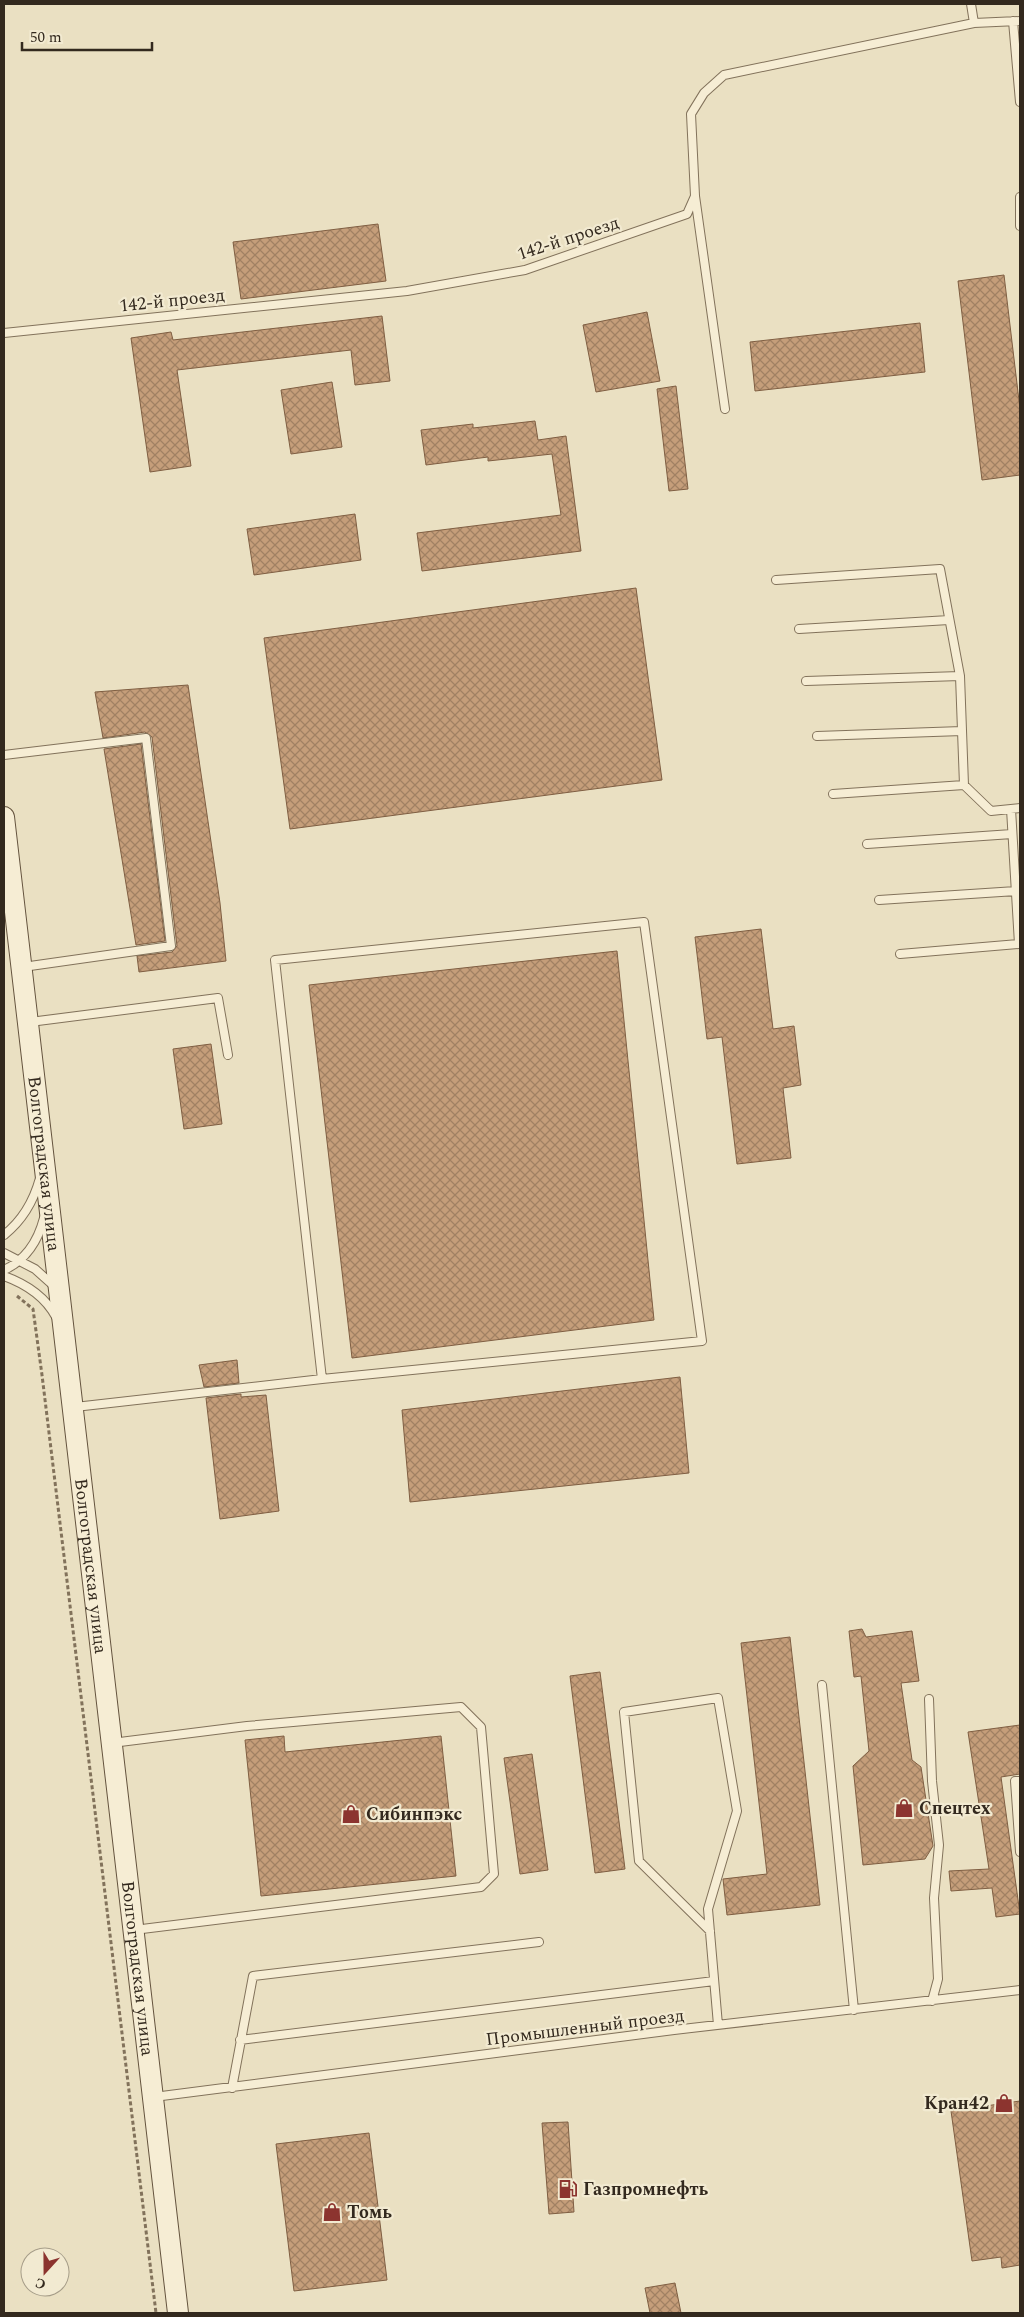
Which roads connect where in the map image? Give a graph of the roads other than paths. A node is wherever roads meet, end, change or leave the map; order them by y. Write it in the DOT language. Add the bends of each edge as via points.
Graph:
graph roads {
  1 [pos="971,4"];
  2 [pos="1017,21"];
  3 [pos="974,23"];
  4 [pos="1020,102"];
  5 [pos="695,196"];
  6 [pos="1020,197"];
  7 [pos="1020,226"];
  8 [pos="4,334"];
  9 [pos="725,409"];
  10 [pos="776,580"];
  11 [pos="949,620"];
  12 [pos="799,629"];
  13 [pos="960,676"];
  14 [pos="806,681"];
  15 [pos="962,731"];
  16 [pos="817,736"];
  17 [pos="4,756"];
  18 [pos="964,785"];
  19 [pos="833,794"];
  20 [pos="1020,808"];
  21 [pos="1011,809"];
  22 [pos="4,817"];
  23 [pos="1012,834"];
  24 [pos="867,844"];
  25 [pos="1016,891"];
  26 [pos="880,900"];
  27 [pos="900,954"];
  28 [pos="21,968"];
  29 [pos="28,1022"];
  30 [pos="228,1055"];
  31 [pos="44,1161"];
  32 [pos="48,1193"];
  33 [pos="4,1235"];
  34 [pos="4,1253"];
  35 [pos="19,1261"];
  36 [pos="4,1270"];
  37 [pos="4,1276"];
  38 [pos="59,1291"];
  39 [pos="64,1333"];
  40 [pos="322,1380"];
  41 [pos="72,1407"];
  42 [pos="822,1685"];
  43 [pos="929,1699"];
  44 [pos="112,1743"];
  45 [pos="1020,1781"];
  46 [pos="1020,1852"];
  47 [pos="134,1930"];
  48 [pos="710,1931"];
  49 [pos="539,1942"];
  50 [pos="714,1981"];
  51 [pos="1020,1981"];
  52 [pos="1020,1991"];
  53 [pos="932,2000"];
  54 [pos="854,2010"];
  55 [pos="718,2025"];
  56 [pos="240,2040"];
  57 [pos="232,2088"];
  58 [pos="153,2097"];
  59 [pos="178,2313"];
  1 -- 3 [label="lane"];
  2 -- 3 [label="lane"];
  2 -- 4 [label="lane"];
  3 -- 5 [label="lane" via="724,75 704,93 691,114"];
  5 -- 8 [label="lane, 142-й проезд" via="687,214 525,270 407,291"];
  5 -- 9 [label="lane"];
  6 -- 7 [label="lane"];
  10 -- 11 [label="lane" via="940,569"];
  11 -- 12 [label="lane"];
  11 -- 13 [label="lane"];
  13 -- 14 [label="lane"];
  13 -- 15 [label="lane"];
  15 -- 16 [label="lane"];
  15 -- 18 [label="lane"];
  17 -- 28 [label="lane" via="146,738 171,946"];
  18 -- 19 [label="lane"];
  18 -- 21 [label="lane" via="991,811"];
  20 -- 21 [label="lane"];
  21 -- 23 [label="lane"];
  22 -- 28 [label="main road, Волгоградская улица"];
  23 -- 24 [label="lane"];
  23 -- 25 [label="lane"];
  25 -- 26 [label="lane"];
  25 -- 27 [label="lane" via="1019,944"];
  28 -- 29 [label="main road, Волгоградская улица"];
  29 -- 30 [label="lane" via="218,998"];
  29 -- 31 [label="main road, Волгоградская улица"];
  31 -- 32 [label="main road, Волгоградская улица"];
  31 -- 33 [label="lane" via="21,1220"];
  32 -- 35 [label="lane" via="38,1238"];
  32 -- 38 [label="main road, Волгоградская улица"];
  34 -- 35 [label="lane"];
  35 -- 36 [label="lane"];
  35 -- 38 [label="lane" via="35,1269"];
  37 -- 39 [label="lane" via="46,1301"];
  38 -- 39 [label="main road, Волгоградская улица"];
  39 -- 41 [label="main road, Волгоградская улица"];
  40 -- 40 [label="lane" via="275,960 644,922 702,1341"];
  40 -- 41 [label="lane"];
  41 -- 44 [label="main road, Волгоградская улица"];
  42 -- 54 [label="lane"];
  43 -- 53 [label="lane" via="932,1781 939,1844 934,1898 938,1979"];
  44 -- 47 [label="main road, Волгоградская улица"];
  44 -- 47 [label="lane" via="247,1726 461,1707 481,1727 494,1874 482,1887"];
  45 -- 46 [label="lane" via="1014,1781"];
  47 -- 58 [label="main road, Волгоградская улица"];
  48 -- 48 [label="lane" via="708,1909 737,1811 718,1698 624,1712 639,1860"];
  48 -- 50 [label="lane"];
  49 -- 56 [label="lane" via="253,1976"];
  50 -- 55 [label="lane"];
  50 -- 56 [label="lane"];
  51 -- 52 [label="lane"];
  52 -- 53 [label="lane, Промышленный проезд"];
  53 -- 54 [label="lane, Промышленный проезд"];
  54 -- 55 [label="lane, Промышленный проезд"];
  55 -- 57 [label="lane, Промышленный проезд"];
  56 -- 57 [label="lane"];
  57 -- 58 [label="lane, Промышленный проезд"];
  58 -- 59 [label="main road, Волгоградская улица"];
}
